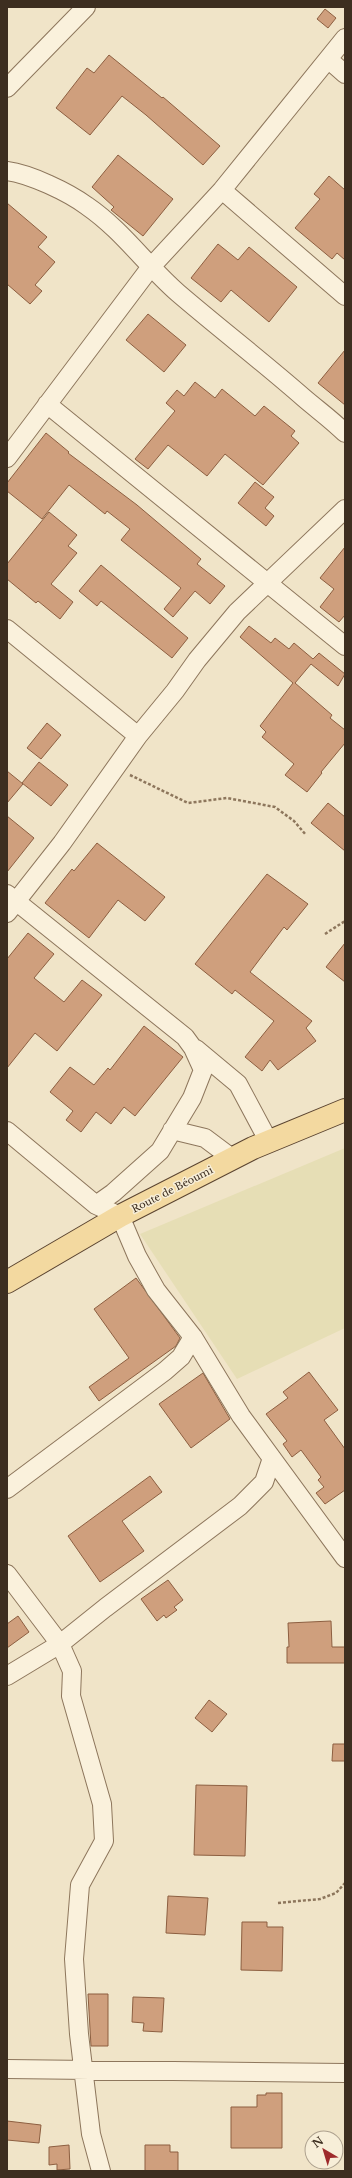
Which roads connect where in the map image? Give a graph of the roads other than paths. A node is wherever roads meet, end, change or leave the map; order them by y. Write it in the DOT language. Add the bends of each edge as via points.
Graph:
graph roads {
  1 [pos="86,7"];
  2 [pos="345,38"];
  3 [pos="328,59"];
  4 [pos="345,74"];
  5 [pos="7,88"];
  6 [pos="7,171"];
  7 [pos="222,190"];
  8 [pos="150,268"];
  9 [pos="345,296"];
  10 [pos="47,404"];
  11 [pos="345,433"];
  12 [pos="7,458"];
  13 [pos="345,509"];
  14 [pos="266,583"];
  15 [pos="7,630"];
  16 [pos="345,646"];
  17 [pos="138,736"];
  18 [pos="10,903"];
  19 [pos="193,1048"];
  20 [pos="345,1110"];
  21 [pos="172,1130"];
  22 [pos="7,1132"];
  23 [pos="269,1142"];
  24 [pos="233,1159"];
  25 [pos="96,1205"];
  26 [pos="120,1216"];
  27 [pos="7,1282"];
  28 [pos="193,1338"];
  29 [pos="272,1458"];
  30 [pos="7,1489"];
  31 [pos="345,1558"];
  32 [pos="7,1574"];
  33 [pos="60,1644"];
  34 [pos="7,1676"];
  35 [pos="7,2069"];
  36 [pos="84,2071"];
  37 [pos="345,2073"];
  38 [pos="101,2171"];
  1 -- 5 [label="street"];
  2 -- 3 [label="street"];
  3 -- 4 [label="street"];
  3 -- 7 [label="street"];
  6 -- 8 [label="street" via="49,186 86,205 122,235"];
  7 -- 8 [label="street"];
  7 -- 9 [label="street"];
  8 -- 10 [label="street"];
  8 -- 11 [label="street"];
  10 -- 12 [label="street"];
  10 -- 14 [label="street"];
  13 -- 14 [label="street"];
  14 -- 16 [label="street"];
  14 -- 17 [label="street" via="237,612"];
  15 -- 17 [label="street"];
  17 -- 18 [label="street" via="62,843"];
  18 -- 19 [label="street" via="165,1020 185,1037"];
  19 -- 21 [label="street" via="203,1070 192,1098"];
  19 -- 23 [label="street" via="238,1084"];
  20 -- 23 [label="main road, Route de Béoumi"];
  21 -- 24 [label="street" via="206,1138"];
  21 -- 25 [label="street" via="160,1151 114,1193"];
  22 -- 25 [label="street"];
  23 -- 24 [label="main road, Route de Béoumi"];
  24 -- 26 [label="main road, Route de Béoumi"];
  25 -- 26 [label="street"];
  26 -- 27 [label="main road, Route de Béoumi"];
  26 -- 28 [label="street" via="137,1256 156,1290"];
  28 -- 29 [label="street" via="241,1416"];
  28 -- 30 [label="street" via="181,1357 164,1371"];
  29 -- 31 [label="street"];
  29 -- 33 [label="street" via="264,1482 240,1506"];
  32 -- 33 [label="street"];
  33 -- 34 [label="street"];
  33 -- 36 [label="street" via="72,1671 71,1696 102,1804 103,1821 104,1841 80,1885 77,1910 74,1959"];
  35 -- 36 [label="street"];
  36 -- 37 [label="street"];
  36 -- 38 [label="street" via="91,2134"];
}
